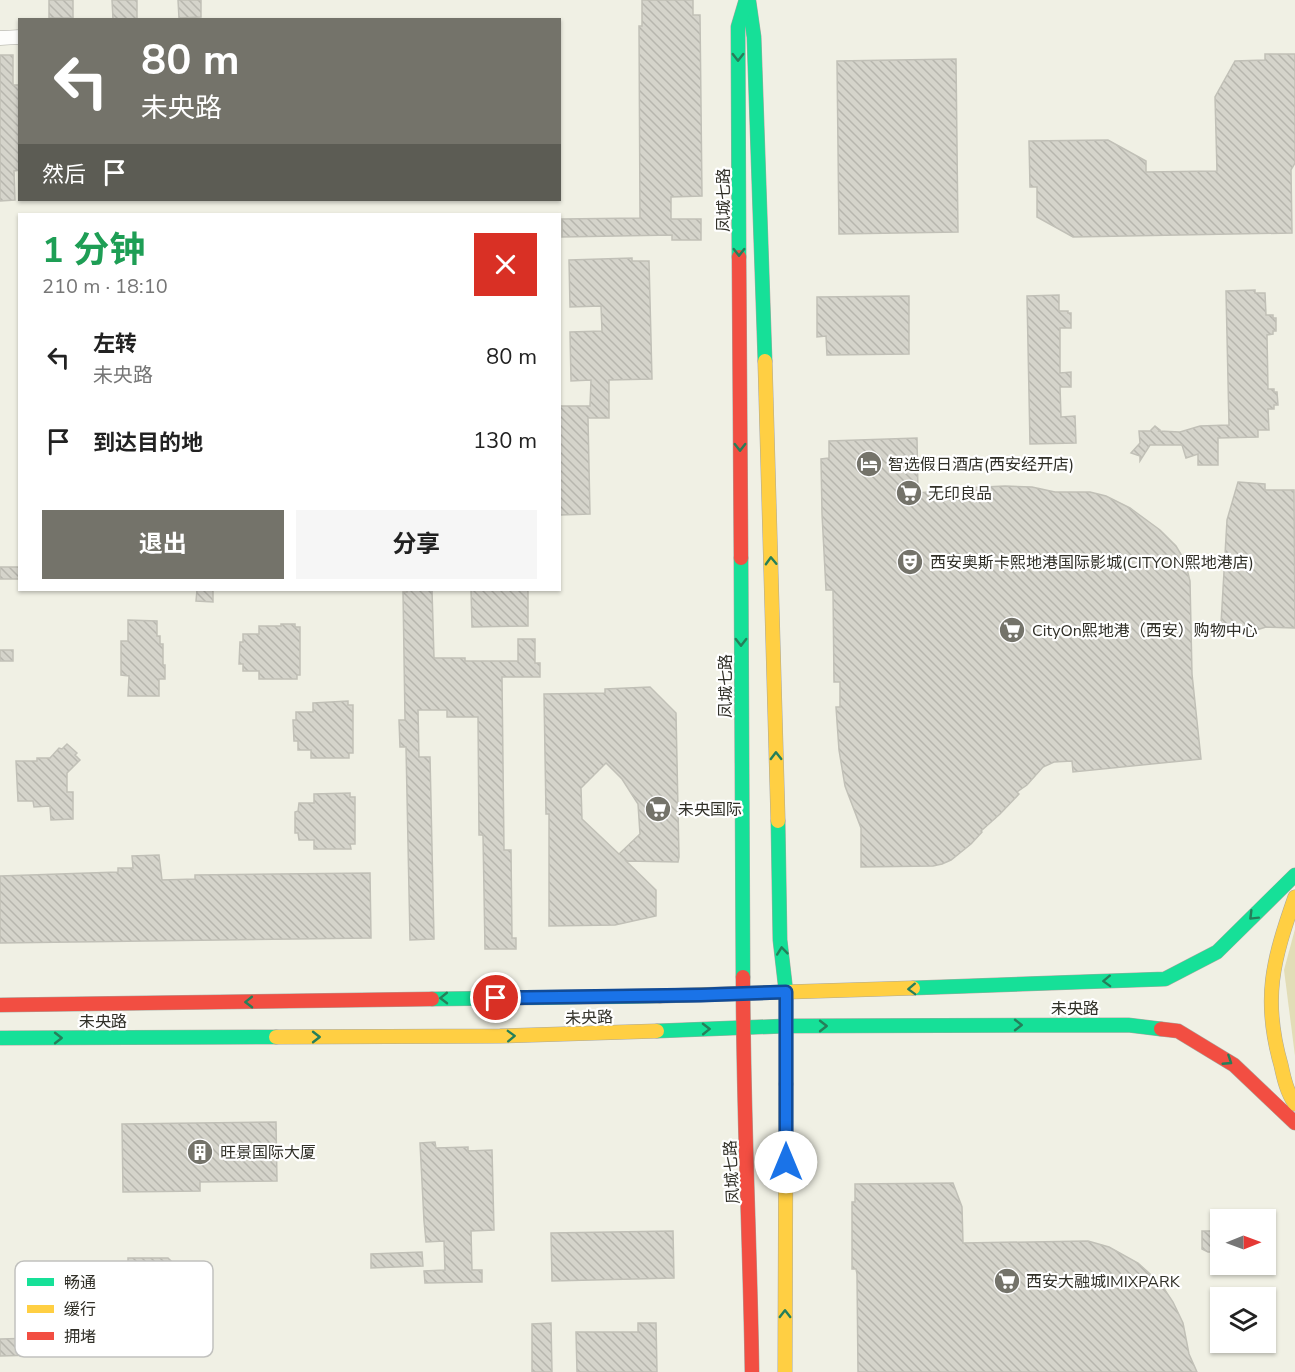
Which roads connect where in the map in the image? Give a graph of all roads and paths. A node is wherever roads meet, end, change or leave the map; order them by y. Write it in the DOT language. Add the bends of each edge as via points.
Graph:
graph roads {
  1 [pos="747,0"];
  2 [pos="18,37"];
  3 [pos="0,38"];
  4 [pos="1295,875"];
  5 [pos="1295,897"];
  6 [pos="743,992"];
  7 [pos="786,992"];
  8 [pos="0,1005"];
  9 [pos="786,1026"];
  10 [pos="744,1029"];
  11 [pos="0,1038"];
  12 [pos="1295,1104"];
  13 [pos="1295,1123"];
  14 [pos="752,1372"];
  15 [pos="785,1372"];
  1 -- 6 [label="main road, 凤城七路, one-way" via="738,27"];
  7 -- 1 [label="main road, 凤城七路, one-way" via="780,940 754,37"];
  2 -- 3 [label="street"];
  4 -- 7 [label="main road, 未央路, one-way" via="1217,952 1165,979"];
  5 -- 12 [label="main road" via="1278,945 1270,990 1274,1041"];
  6 -- 7 [label="main road, 未央路"];
  6 -- 8 [label="main road, 未央路, one-way"];
  6 -- 10 [label="main road, 凤城七路"];
  7 -- 9 [label="main road, 凤城七路"];
  9 -- 10 [label="main road, 未央路"];
  9 -- 13 [label="main road, 未央路, one-way" via="1116,1025 1178,1030 1234,1065"];
  15 -- 9 [label="main road, 凤城七路, one-way"];
  11 -- 10 [label="main road, 未央路, one-way" via="500,1036"];
  10 -- 14 [label="main road, 凤城七路"];
}
